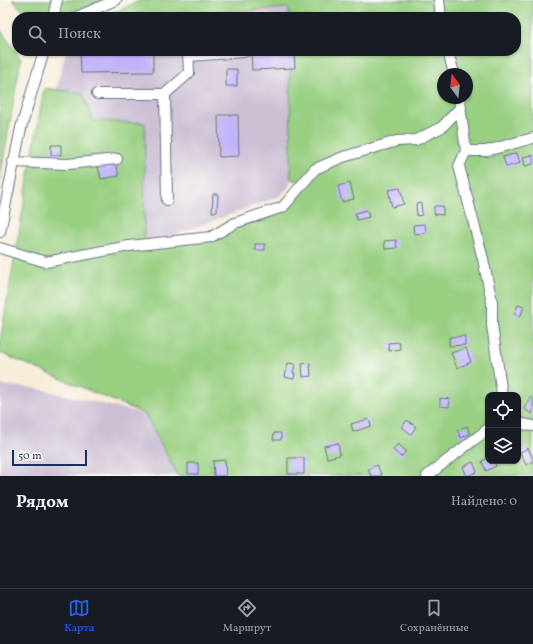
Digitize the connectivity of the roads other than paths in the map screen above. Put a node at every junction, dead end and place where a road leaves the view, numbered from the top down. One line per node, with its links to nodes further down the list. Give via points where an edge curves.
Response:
1 (57, 0): 4 (street)
2 (116, 0): 5 (street)
3 (439, 0): 6 (street)
4 (54, 12)
5 (88, 12)
6 (440, 12)
7 (43, 56): 18 (street)
8 (188, 56): 12 (street, via 189,73)
9 (449, 56): 10 (street)
10 (452, 68)
11 (97, 94): 12 (street)
12 (165, 94): 19 (street)
13 (459, 104): 21 (street, via 442,127 416,140 396,141 315,169 283,207 235,223 211,237 129,246 46,262)
14 (460, 104): 16 (street)
15 (533, 138): 16 (street, via 486,151)
16 (466, 151): 22 (street, via 459,166 492,302 492,325)
17 (117, 159): 18 (street, via 68,164)
18 (13, 162): 20 (street)
19 (168, 200)
20 (0, 232)
21 (0, 248)
22 (502, 392)
23 (521, 424): 24 (street)
24 (533, 426)
25 (485, 431): 26 (street)
26 (427, 476)

